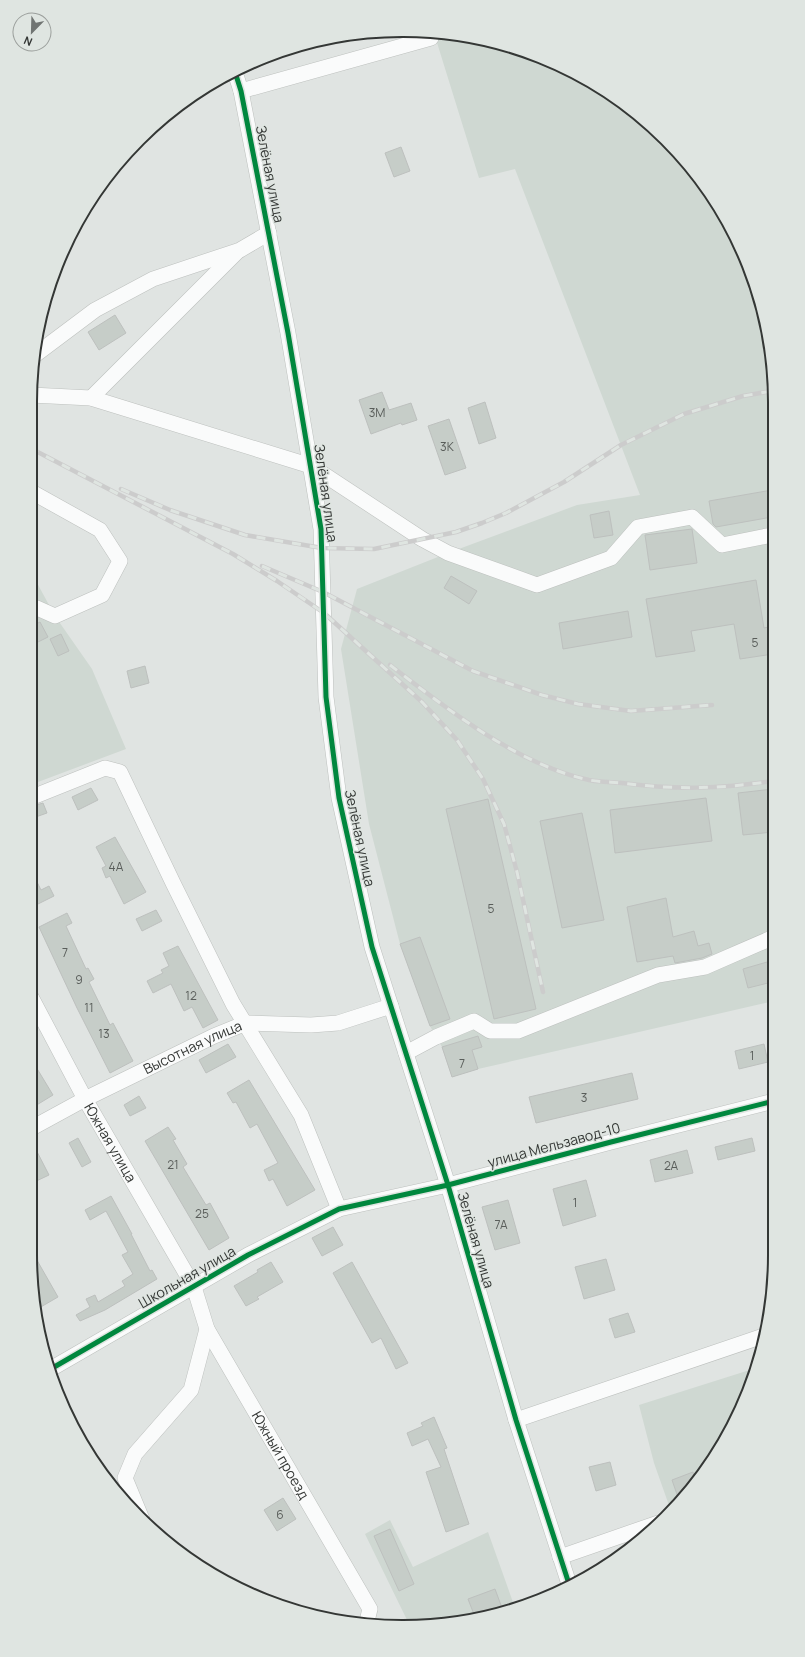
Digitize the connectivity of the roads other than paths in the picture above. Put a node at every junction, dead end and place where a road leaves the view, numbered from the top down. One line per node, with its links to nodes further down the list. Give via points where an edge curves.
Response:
1 (431, 38): 3 (street)
2 (237, 77): 3 (street, Зелёная улица)
3 (242, 91): 4 (street, Зелёная улица)
4 (269, 233): 5 (street); 9 (street, Зелёная улица)
5 (240, 250): 6 (street, via 153,279 95,310); 8 (street)
6 (41, 351)
7 (37, 395): 8 (street)
8 (90, 398): 9 (street)
9 (311, 466): 11 (street, via 422,539 448,553 537,585 611,558 638,527 692,517 722,545); 15 (street, Зелёная улица, via 321,529 326,697 339,798 372,947)
10 (37, 495): 12 (street, via 100,530 120,561 102,595 55,616)
11 (768, 536)
12 (37, 608)
13 (37, 795): 17 (street, via 105,768 120,772 233,1004)
14 (768, 940): 18 (street, via 705,967 658,975 518,1031 490,1031 474,1021)
15 (391, 1006): 17 (street, Высотная улица, via 338,1023); 18 (street, Зелёная улица)
16 (37, 1008): 19 (street, Южная улица)
17 (246, 1023): 19 (street, Высотная улица); 23 (street, via 301,1115)
18 (406, 1053): 22 (street, Зелёная улица)
19 (85, 1099): 21 (street, Высотная улица); 24 (street, Южная улица)
20 (768, 1103): 22 (street, улица Мельзавод-10)
21 (37, 1125)
22 (448, 1185): 23 (street, улица Мельзавод-10); 28 (street, Зелёная улица)
23 (339, 1209): 24 (street, Школьная улица, via 248,1255)
24 (194, 1287): 25 (street, Южный проезд); 27 (street, Школьная улица)
25 (207, 1329): 29 (street, via 191,1390 135,1454 125,1478); 33 (street, Южный проезд, via 370,1609)
26 (758, 1338): 28 (street)
27 (54, 1367)
28 (516, 1420): 31 (street, Зелёная улица)
29 (136, 1504)
30 (644, 1528): 31 (street)
31 (560, 1557): 32 (street, Зелёная улица)
32 (568, 1580)
33 (368, 1618)

